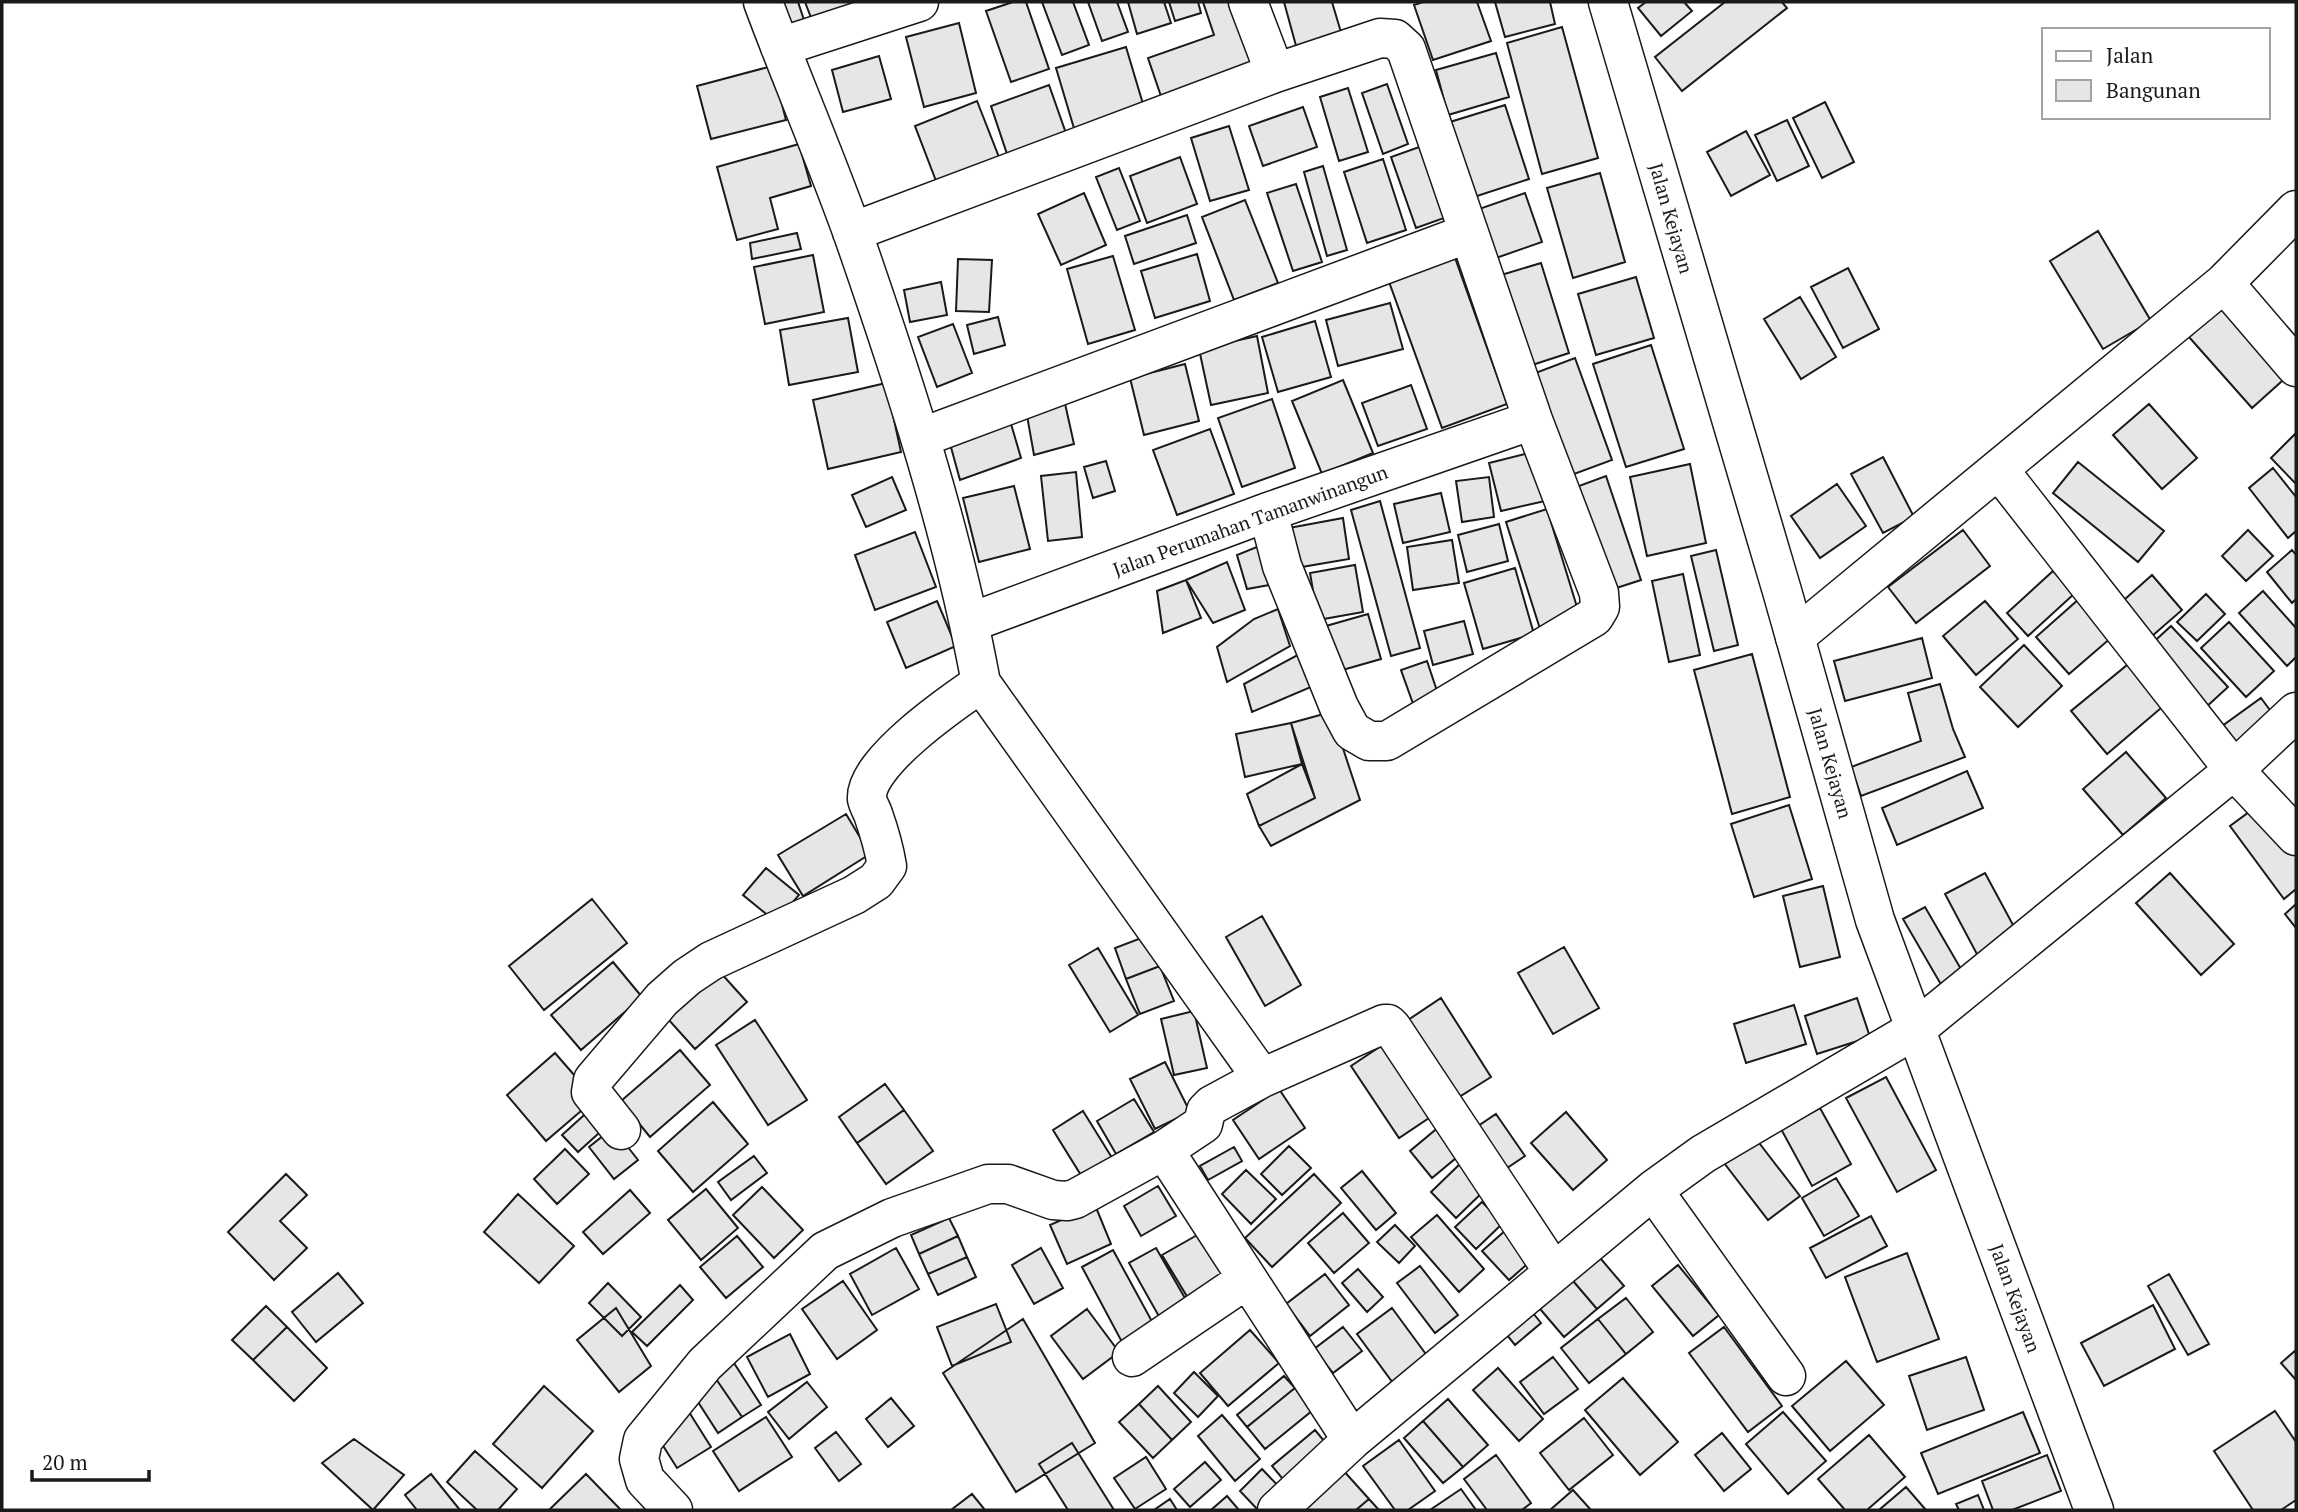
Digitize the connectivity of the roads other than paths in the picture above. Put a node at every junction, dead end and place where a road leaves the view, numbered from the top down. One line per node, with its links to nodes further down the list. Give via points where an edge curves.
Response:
1 (763, 2): 5 (street)
2 (919, 2): 5 (street)
3 (1248, 2): 6 (street)
4 (1608, 2): 17 (street, Jalan Kejayan)
5 (780, 47): 8 (street)
6 (1275, 74): 8 (street); 9 (street, via 1380,38 1395,39 1406,49)
7 (2296, 210): 10 (street)
8 (852, 232): 13 (street)
9 (1469, 233): 12 (street); 13 (street)
10 (2224, 283): 11 (street); 14 (street)
11 (2296, 367)
12 (1532, 421): 15 (street, Jalan Perumahan Tamanwinangun); 15 (street, via 1599,593 1600,607 1594,617 1387,741 1369,741 1352,731 1339,707 1282,566)
13 (920, 438): 16 (street)
14 (1999, 470): 17 (street); 20 (street)
15 (1268, 512): 16 (street, Jalan Perumahan Tamanwinangun)
16 (970, 623): 18 (street)
17 (1795, 637): 22 (street, Jalan Kejayan, via 1875,920)
18 (981, 683): 23 (street); 24 (street, via 940,710 887,759 867,788 887,866 876,881 710,961 687,977 662,999 593,1080 591,1092)
19 (2296, 712): 20 (street)
20 (2234, 770): 21 (street); 22 (street)
21 (2296, 836)
22 (1916, 1029): 26 (street, via 1703,1154); 34 (street, Jalan Kejayan)
23 (1262, 1078): 25 (street, via 1209,1108 1203,1124); 27 (street, via 1388,1024)
24 (621, 1130)
25 (1164, 1150): 28 (street); 32 (street, via 1075,1199 1053,1200 1008,1184 988,1184 891,1218 825,1251 705,1364 643,1440 639,1459 645,1480)
26 (1653, 1190): 27 (street); 30 (street)
27 (1553, 1271): 31 (street)
28 (1247, 1279): 29 (street); 31 (street)
29 (1132, 1357)
30 (1786, 1376)
31 (1352, 1440): 33 (street)
32 (673, 1510)
33 (1277, 1510)
34 (2094, 1510)

